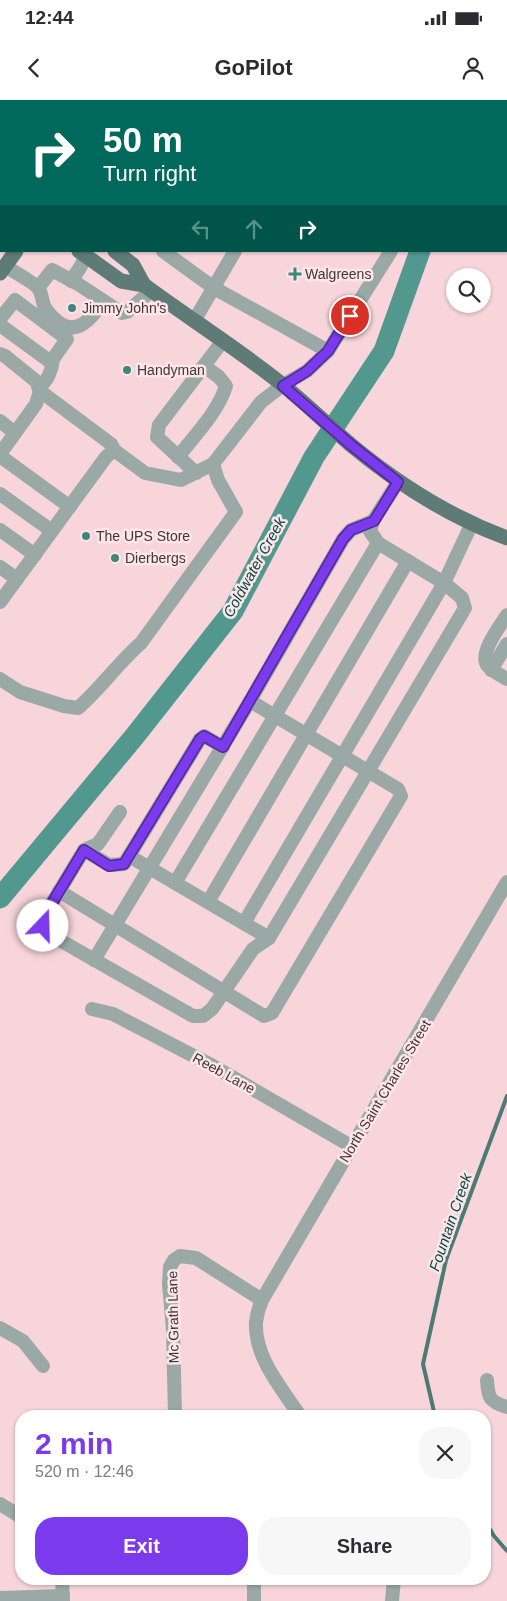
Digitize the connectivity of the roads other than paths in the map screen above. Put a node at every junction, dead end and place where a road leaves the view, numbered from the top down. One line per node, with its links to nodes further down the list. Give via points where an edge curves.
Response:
1 (24, 252): 7 (main road)
2 (116, 252): 10 (main road, via 133,264)
3 (164, 252): 11 (street)
4 (235, 252): 11 (street)
5 (390, 252): 17 (street)
6 (82, 253): 8 (street, via 81,266); 10 (main road, via 121,281)
7 (7, 263): 9 (street)
8 (71, 281): 9 (street, via 52,270); 12 (street)
9 (38, 288): 12 (street, via 50,314 70,328 87,322)
10 (147, 288): 12 (street, via 122,314); 14 (main road)
11 (214, 288): 14 (street); 17 (street)
12 (103, 301)
13 (0, 319): 19 (street, via 15,300 67,338)
14 (194, 320): 16 (main road)
15 (0, 325): 19 (street, via 48,360)
16 (222, 342): 20 (street); 21 (main road)
17 (328, 351): 21 (street, via 307,371)
18 (0, 354): 22 (street, via 37,382)
19 (53, 359): 22 (street, via 50,372)
20 (204, 366): 27 (street, via 159,425 157,436); 27 (street, via 226,386 208,418)
21 (283, 386): 28 (street, via 261,402); 30 (main road)
22 (39, 389): 24 (street, via 36,404); 25 (street, via 111,444)
23 (0, 421): 24 (street)
24 (16, 433): 26 (street)
25 (114, 450): 29 (street, via 145,474 181,480); 32 (street)
26 (0, 455): 32 (street)
27 (178, 457): 29 (street)
28 (213, 464): 29 (street); 49 (street, via 236,512 142,643 126,656 91,697 78,708 64,706 20,692)
29 (196, 473)
30 (398, 482): 33 (street); 34 (main road)
31 (0, 494): 36 (street)
32 (70, 507): 36 (street)
33 (374, 521): 38 (street, via 370,531); 50 (street, via 351,530 343,539)
34 (472, 523): 37 (main road); 43 (street)
35 (0, 530): 39 (street)
36 (52, 531): 39 (street)
37 (507, 538)
38 (378, 543): 40 (street); 51 (street)
39 (35, 554): 42 (street)
40 (408, 561): 43 (street); 52 (street)
41 (0, 566): 42 (street)
42 (17, 579): 44 (street)
43 (444, 583): 54 (street); 55 (street, via 462,598 465,608)
44 (0, 602)
45 (507, 615): 48 (street, via 484,657)
46 (507, 644): 48 (street)
47 (507, 657): 48 (street)
48 (498, 674)
49 (0, 679)
50 (250, 701): 51 (street); 53 (street)
51 (274, 715): 52 (street); 61 (street)
52 (306, 734): 54 (street); 63 (street)
53 (223, 747): 58 (street, via 204,736 200,739); 59 (street)
54 (342, 755): 55 (street); 64 (street)
55 (368, 771): 66 (street); 68 (street, via 398,789 400,796 272,1013 264,1016)
56 (120, 812): 57 (street, via 98,844)
57 (84, 850): 58 (street, via 109,866 124,864); 62 (street)
58 (129, 856): 59 (street)
59 (149, 868): 61 (street); 65 (street)
60 (507, 882): 70 (street, North Saint Charles Street)
61 (174, 883): 63 (street)
62 (59, 891): 65 (street); 67 (street, via 43,918 43,926 49,934)
63 (208, 902): 64 (street)
64 (244, 923): 66 (street)
65 (114, 924): 67 (street); 68 (street)
66 (269, 938): 68 (street, via 253,948)
67 (94, 960): 68 (street, via 193,1016 203,1016 212,1009)
68 (224, 991)
69 (92, 1009): 70 (street, Reeb Lane, via 113,1014 213,1066)
70 (351, 1146): 71 (street, North Saint Charles Street)
71 (262, 1300): 76 (street, Mc Grath Lane, via 196,1258 180,1256 174,1260 169,1284); 77 (street, North Saint Charles Street, via 256,1323 258,1344 266,1363)
72 (0, 1328): 73 (street, via 23,1341)
73 (43, 1366)
74 (487, 1380): 75 (street, via 488,1395 495,1404)
75 (507, 1407)
76 (175, 1410)
77 (296, 1410)
78 (0, 1504): 79 (street)
79 (15, 1513)
80 (62, 1585): 84 (street)
81 (254, 1585): 85 (street)
82 (393, 1585): 86 (street)
83 (0, 1598): 84 (street)
84 (63, 1599)
85 (254, 1601)
86 (392, 1601)

